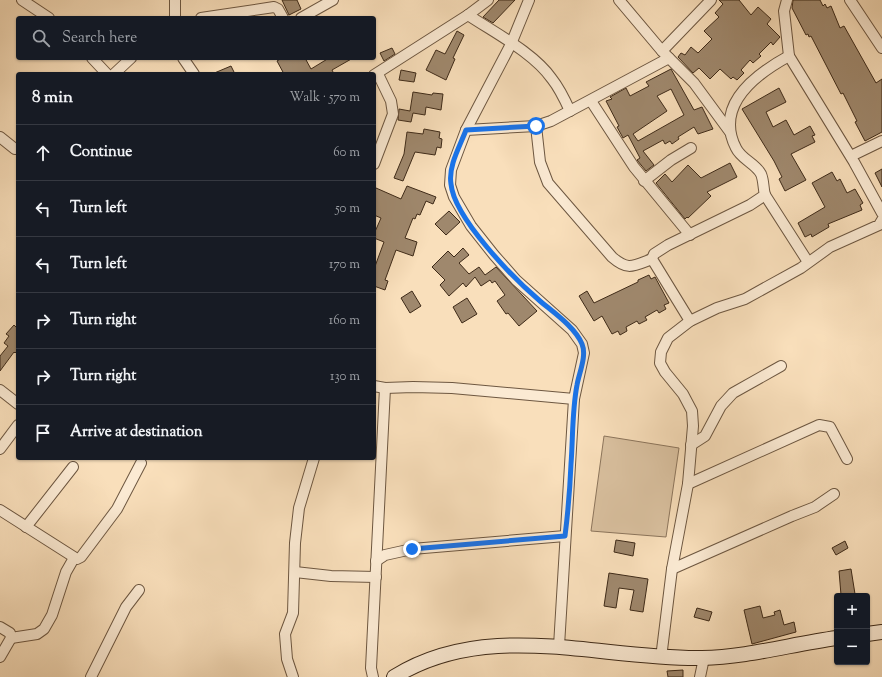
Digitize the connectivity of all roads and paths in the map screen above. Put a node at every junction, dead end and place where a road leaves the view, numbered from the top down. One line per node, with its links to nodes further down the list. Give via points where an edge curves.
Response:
1 (22, 0): 11 (street)
2 (175, 0): 12 (street)
3 (333, 0): 15 (street)
4 (488, 0): 10 (street)
5 (529, 0): 16 (street)
6 (619, 0): 18 (street)
7 (711, 0): 18 (street)
8 (787, 0): 19 (street, via 784,11)
9 (850, 0): 17 (street)
10 (468, 15): 16 (street); 26 (street)
11 (46, 16)
12 (175, 16)
13 (214, 16): 14 (street, via 274,7)
14 (282, 16)
15 (305, 16)
16 (511, 44): 28 (street, via 552,78); 30 (street)
17 (882, 48)
18 (666, 55): 27 (street); 31 (street, via 694,83)
19 (789, 56): 31 (street, via 754,79 738,96 730,115); 36 (street)
20 (94, 60): 23 (street)
21 (129, 60): 24 (street)
22 (184, 60): 25 (street)
23 (105, 72)
24 (116, 72)
25 (193, 72)
26 (376, 75): 37 (street, via 391,101 393,114)
27 (591, 101): 28 (street); 38 (street)
28 (570, 112): 29 (street)
29 (536, 126): 30 (street); 43 (street, via 543,174 560,198 621,265 631,267)
30 (466, 130): 50 (street, via 451,170 450,185 454,197 471,226 516,280 578,337 584,353)
31 (730, 132): 39 (street, via 736,149 760,173)
32 (0, 137): 35 (street)
33 (882, 141): 36 (street)
34 (691, 148): 38 (street)
35 (14, 149)
36 (851, 156): 40 (street)
37 (376, 159)
38 (644, 181): 42 (street)
39 (765, 195): 42 (street); 44 (street)
40 (882, 212)
41 (882, 220): 44 (street, via 879,225 830,247)
42 (690, 235): 43 (street, via 654,254)
43 (652, 259): 45 (street)
44 (808, 262): 45 (street, via 745,300 717,308)
45 (690, 321): 53 (street, via 668,338 661,352 660,363 692,411)
46 (781, 366): 53 (street, via 733,393 721,406 705,436)
47 (376, 386): 48 (street)
48 (385, 388): 50 (street, via 452,388); 65 (street)
49 (0, 390): 51 (street)
50 (574, 399): 63 (street, via 571,478)
51 (16, 402)
52 (16, 428): 54 (street)
53 (691, 445): 59 (street)
54 (0, 449)
55 (847, 459): 59 (street, via 830,427 818,425)
56 (140, 460): 64 (street, via 117,509 80,557)
57 (313, 460): 67 (street, via 299,508)
58 (73, 467): 62 (street)
59 (688, 484): 66 (street)
60 (834, 494): 66 (street, via 815,507)
61 (0, 510): 62 (street)
62 (26, 527): 64 (street)
63 (565, 536): 65 (street, via 412,549 385,555); 75 (street)
64 (74, 558): 73 (street, via 44,629 37,634)
65 (376, 561): 68 (street)
66 (672, 569): 77 (street)
67 (295, 572): 68 (street); 80 (street, via 294,613 284,639)
68 (376, 577): 81 (street)
69 (139, 590): 79 (street, via 126,607)
70 (0, 627): 73 (street, via 10,633)
71 (882, 632): 72 (street)
72 (870, 634)
73 (11, 638): 76 (street)
74 (834, 639): 78 (street)
75 (559, 646): 77 (street); 82 (street, via 476,648 419,663)
76 (0, 657)
77 (661, 658): 78 (street)
78 (704, 658): 83 (street)
79 (91, 677)
80 (293, 677)
81 (372, 677)
82 (394, 677)
83 (700, 677)

